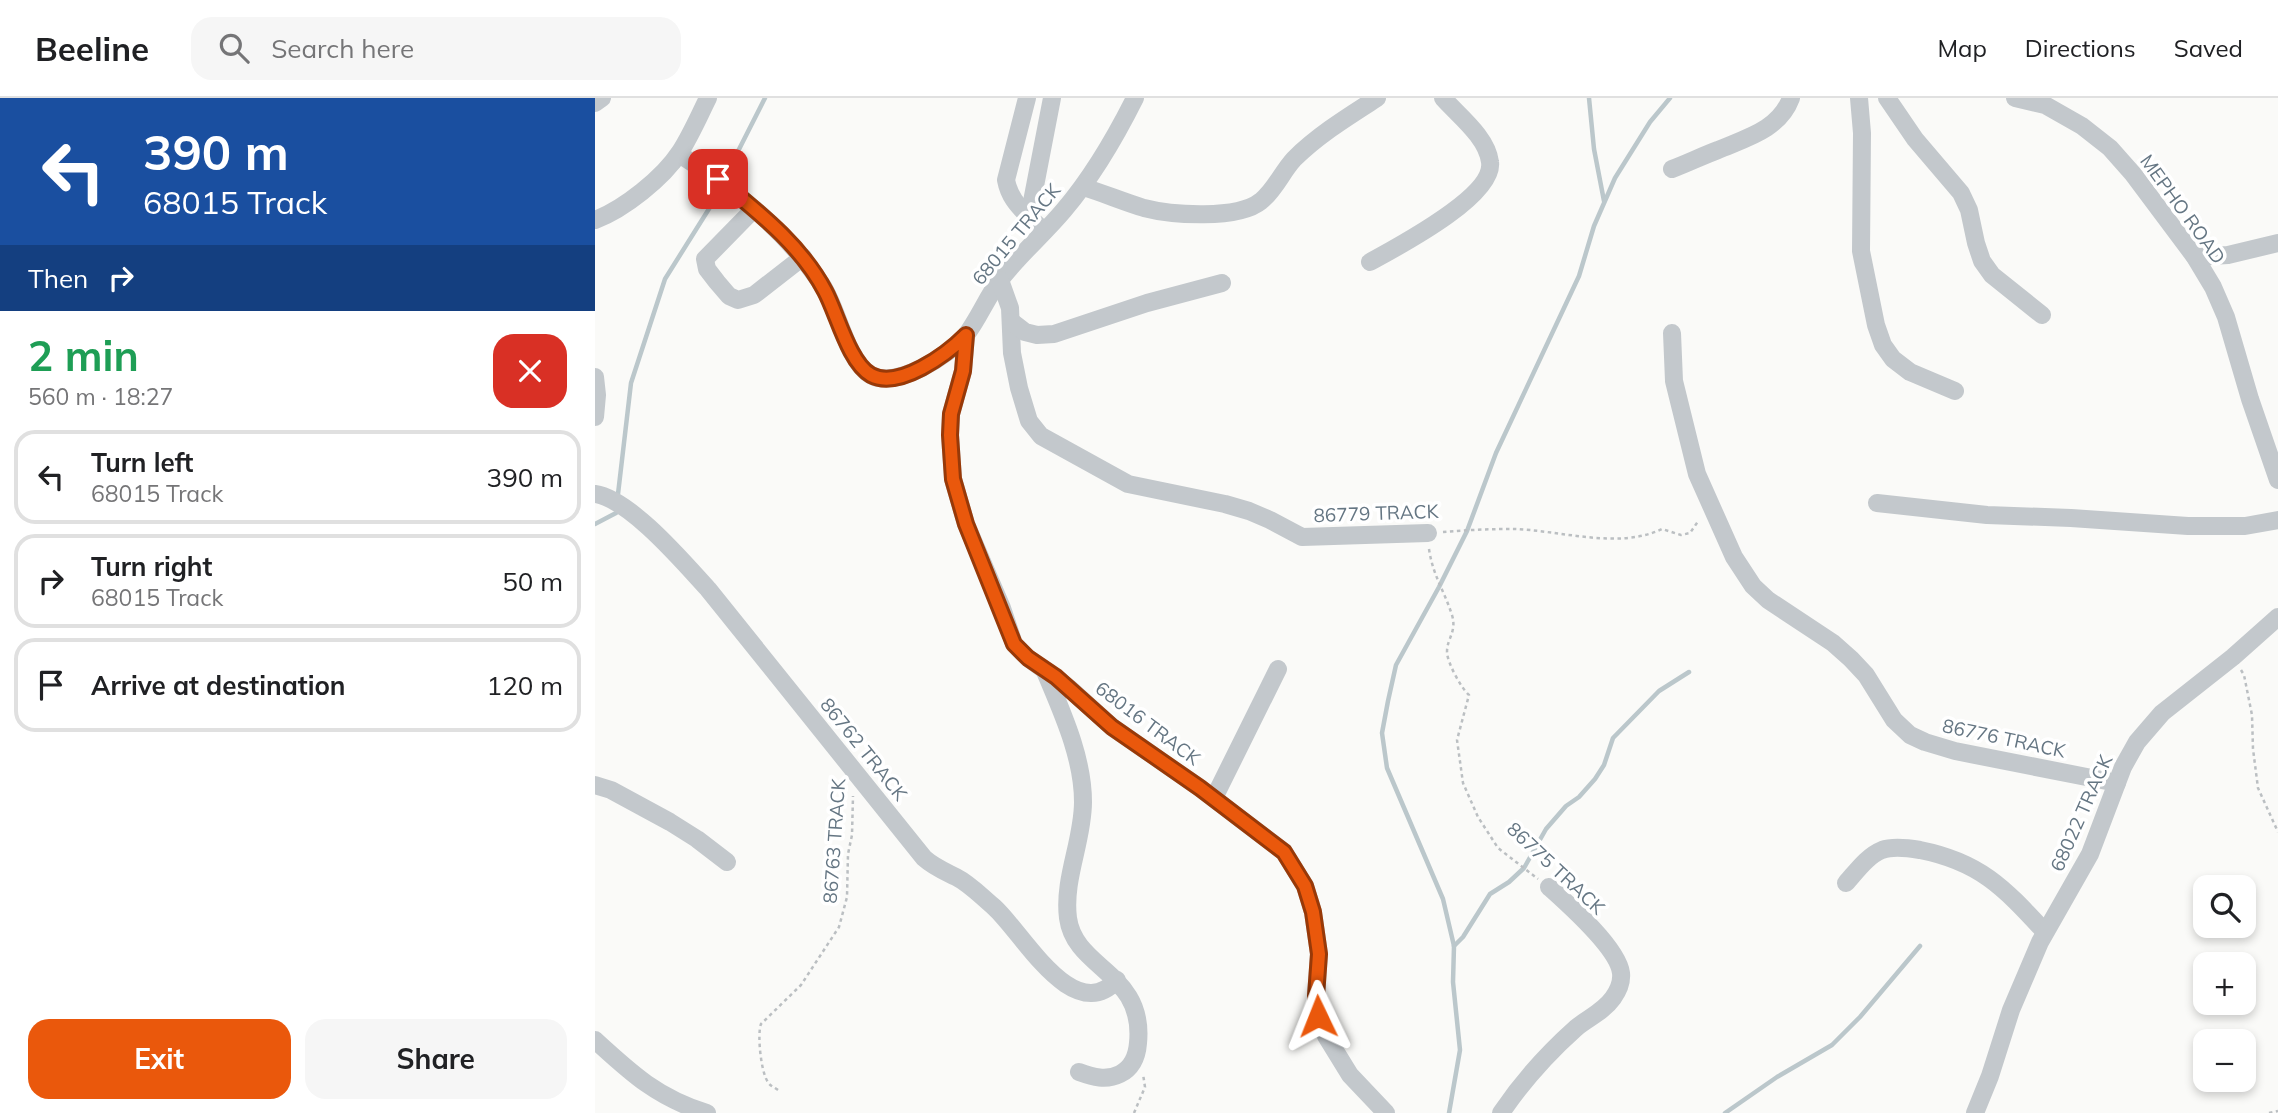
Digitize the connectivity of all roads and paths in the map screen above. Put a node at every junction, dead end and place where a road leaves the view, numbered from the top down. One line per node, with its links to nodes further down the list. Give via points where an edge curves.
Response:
1 (602, 98): 12 (street)
2 (708, 98): 13 (street)
3 (1027, 98): 17 (street, via 1006,180 1015,203)
4 (1052, 98): 17 (street)
5 (1135, 98): 15 (street, 68015 TRACK)
6 (1377, 98): 15 (street, via 1295,159 1269,193 1250,208 1178,213 1145,208)
7 (1443, 98): 23 (street, via 1482,142 1490,174 1444,218)
8 (1791, 98): 14 (street, via 1777,120 1761,132)
9 (1859, 98): 31 (street, via 1861,251 1876,325 1893,359 1910,372)
10 (1887, 98): 26 (street, via 1961,193 1982,261 1992,275)
11 (2015, 98): 22 (street, MEPHO ROAD, via 2045,105 2110,148)
12 (595, 103)
13 (679, 154): 16 (street, 68015 TRACK); 18 (street, via 655,180)
14 (1672, 169)
15 (1083, 187): 19 (street, 68015 TRACK)
16 (754, 209): 21 (street, 68015 TRACK); 21 (street, via 705,259 729,296 738,300 754,295)
17 (1029, 217): 19 (street)
18 (595, 220)
19 (1044, 231): 24 (street, 68015 TRACK)
20 (2278, 243): 22 (street, via 2228,255)
21 (803, 257): 29 (street, 68015 TRACK, via 824,289 859,364 870,374 882,379 918,369)
22 (2195, 257): 33 (street, MEPHO ROAD, via 2226,317)
23 (1370, 262)
24 (1000, 280): 27 (street, 86779 TRACK); 29 (street, 68015 TRACK)
25 (1222, 283): 27 (street, via 1053,334 1025,332)
26 (2042, 314)
27 (1011, 322): 38 (street, 86779 TRACK, via 1012,353 1029,421 1041,436 1110,475 1128,484 1249,511 1302,537)
28 (1672, 333): 35 (street, 86776 TRACK, via 1681,416 1696,474)
29 (966, 335): 41 (street, 68016 TRACK, via 963,371 951,414 953,479 1014,644)
30 (595, 377): 32 (street)
31 (1955, 391)
32 (595, 417)
33 (2278, 480)
34 (595, 494): 52 (street, 86762 TRACK, via 615,500 708,589 923,858 968,884 1059,979 1087,994 1097,994)
35 (1709, 501): 38 (path, 86779 TRACK, via 1697,525 1681,535 1662,529 1615,538 1514,529); 43 (street, 86776 TRACK, via 1753,586 1851,659 1910,735 1955,751)
36 (1877, 503): 37 (street, via 1987,516 2188,526 2245,526)
37 (2278, 520)
38 (1428, 533): 50 (path, 86775 TRACK, via 1435,578 1453,617 1447,652 1469,695 1457,740 1464,783 1497,848)
39 (2278, 617): 40 (street, 68022 TRACK)
40 (2232, 657): 43 (street, 68022 TRACK, via 2148,727); 47 (path, via 2244,675 2252,715 2258,788)
41 (1044, 669): 46 (street, 68016 TRACK, via 1112,727); 52 (street, via 1074,749 1083,802 1068,918 1080,946)
42 (1278, 669): 46 (street)
43 (2117, 783): 51 (street, 68022 TRACK, via 2090,854)
44 (595, 785): 48 (street, via 670,822)
45 (853, 794): 56 (path, 86763 TRACK, via 847,897 839,927 801,985 758,1031 768,1083)
46 (1214, 798): 60 (street, 68016 TRACK, via 1284,852 1295,867 1318,933 1318,1016 1350,1075)
47 (2278, 832)
48 (726, 862)
49 (1846, 883): 51 (street, via 1881,850 1941,854 1989,877)
50 (1549, 887): 61 (street, 86775 TRACK, via 1609,949 1621,972 1621,984 1604,1009 1578,1026)
51 (2045, 932): 62 (street, 68022 TRACK, via 2011,1010)
52 (1117, 979): 55 (street, via 1133,1003 1139,1035 1133,1062)
53 (595, 1040): 58 (street, via 642,1082)
54 (1079, 1072): 55 (street, via 1102,1079)
55 (1123, 1072): 59 (path, via 1144,1074 1145,1087)
56 (778, 1090)
57 (2278, 1111): 63 (path)
58 (707, 1113)
59 (1134, 1113)
60 (1385, 1113)
61 (1501, 1113)
62 (1975, 1113)
63 (2269, 1113)

